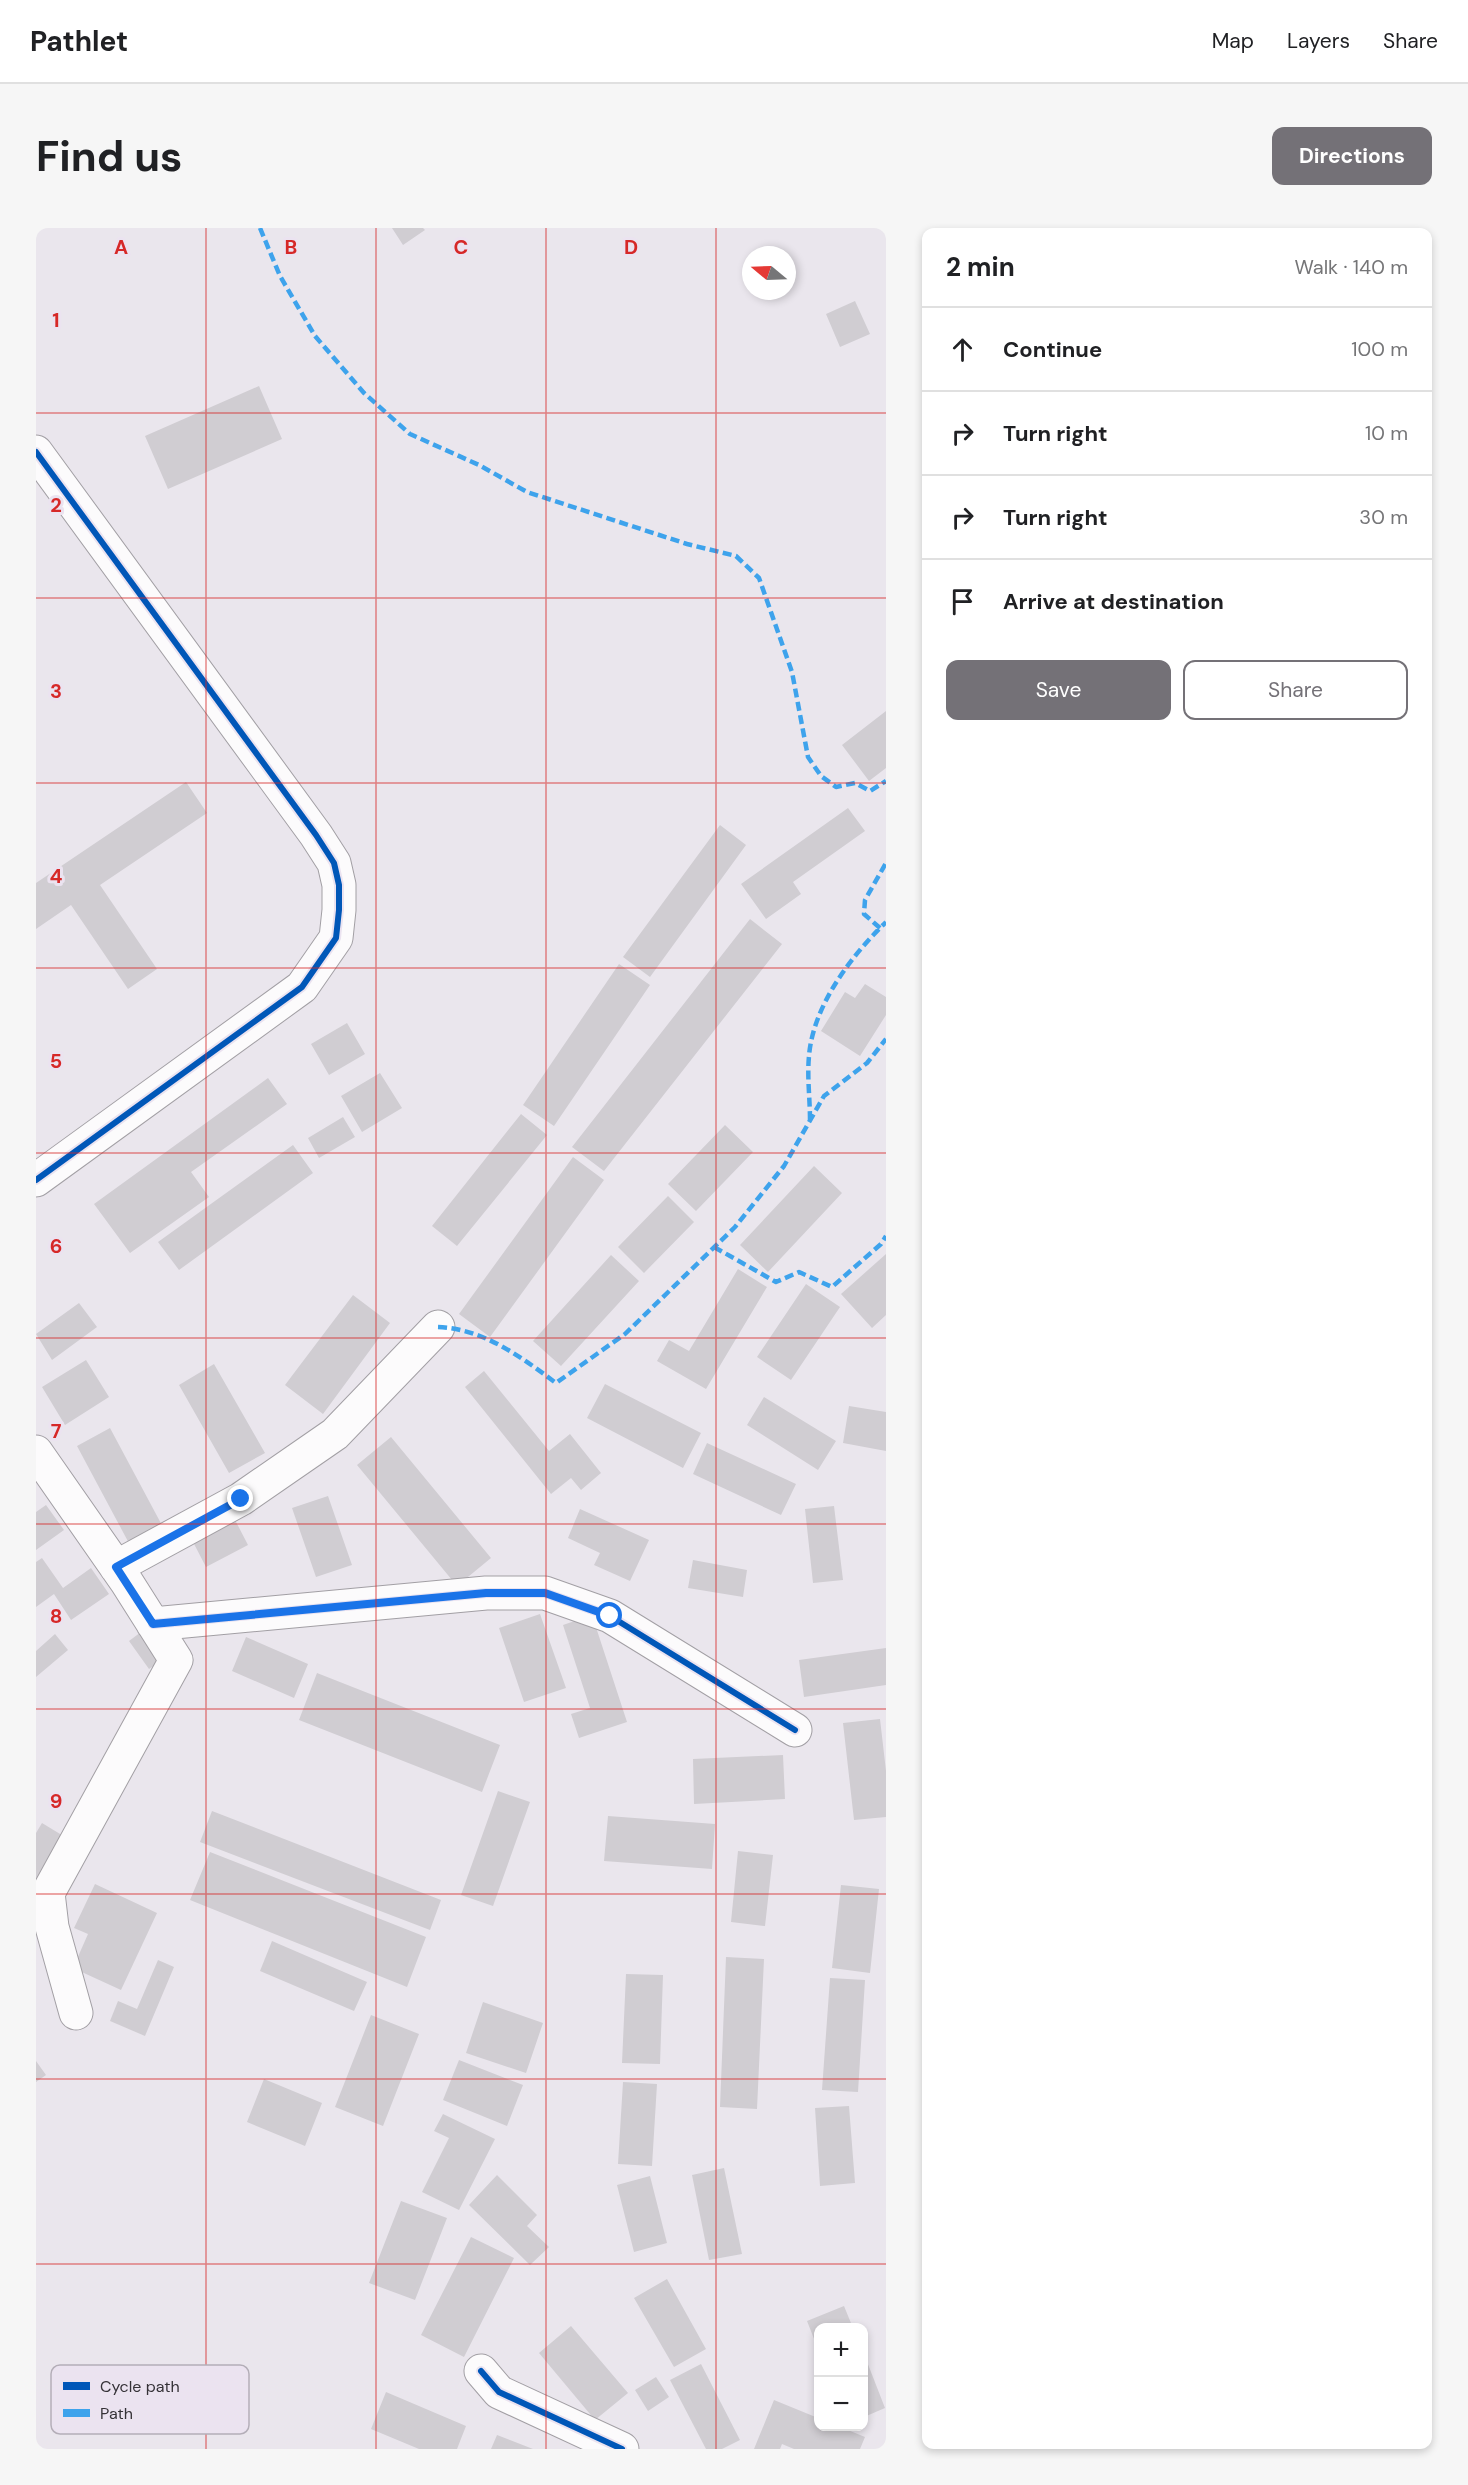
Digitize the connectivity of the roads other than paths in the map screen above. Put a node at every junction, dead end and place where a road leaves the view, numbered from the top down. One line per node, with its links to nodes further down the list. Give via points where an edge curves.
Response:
1 (36, 452): 2 (street, via 316,835 334,863 339,902 336,938 302,987)
2 (36, 1180)
3 (438, 1327): 5 (street, via 335,1434 241,1499)
4 (36, 1452): 5 (street)
5 (116, 1567): 6 (street)
6 (153, 1624): 7 (street, via 486,1593 545,1593 610,1616); 8 (street, via 176,1660 48,1893 52,1927)
7 (795, 1730)
8 (76, 2013)
9 (482, 2370): 10 (street, via 499,2392)
10 (622, 2449)

